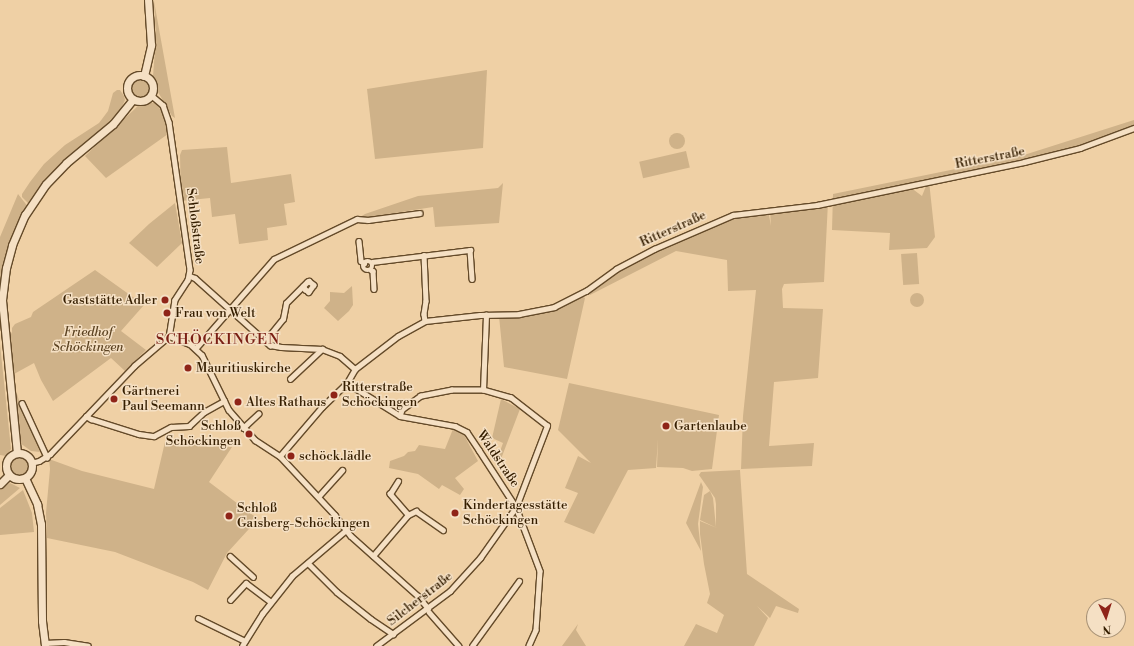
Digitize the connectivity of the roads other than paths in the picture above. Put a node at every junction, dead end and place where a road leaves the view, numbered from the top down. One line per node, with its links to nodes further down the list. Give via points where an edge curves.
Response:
1 (148, 0): 2 (main road, via 151,44)
2 (144, 76): 3 (main road, via 152,84); 4 (main road, via 133,77 128,82 127,92)
3 (151, 95): 4 (main road, via 143,100); 12 (street, Schloßstraße, via 163,105 169,122)
4 (133, 99): 33 (main road, via 113,124 66,163 46,184 25,215 12,244 2,300)
5 (1134, 128): 17 (street, Ritterstraße, via 1080,148 1032,161 817,205 733,216 654,248 616,269 586,291 554,307 519,314)
6 (420, 213): 16 (street, via 368,220 357,219 293,248 274,259)
7 (359, 241): 10 (street)
8 (424, 255): 9 (street); 13 (street, via 470,250); 18 (street)
9 (372, 262): 10 (street); 11 (street)
10 (364, 264): 11 (street, via 364,269)
11 (371, 270): 15 (street)
12 (190, 276): 16 (street); 19 (street, Schloßstraße, via 175,300)
13 (472, 279)
14 (303, 286): 20 (street, via 286,303 283,319)
15 (374, 289)
16 (229, 309): 20 (street); 21 (street)
17 (486, 315): 18 (street, Ritterstraße); 26 (street)
18 (425, 321): 23 (street, Ritterstraße, via 398,336)
19 (169, 336): 21 (street); 30 (street, via 134,366)
20 (265, 340): 22 (street, via 270,345 281,347)
21 (196, 348): 27 (street, via 210,368)
22 (322, 349): 23 (street, via 340,356); 24 (street)
23 (355, 369): 25 (street, Ritterstraße)
24 (290, 379)
25 (347, 383): 31 (street, Waldstraße); 34 (street, Ritterstraße, via 322,407)
26 (483, 390): 31 (street, via 452,390 421,396 402,410); 43 (street, Silcherstraße, via 511,398 547,426)
27 (224, 400): 30 (street, via 204,412 189,426 171,427 154,436 91,420); 32 (street)
28 (22, 403): 35 (street)
29 (258, 414): 32 (street)
30 (86, 416): 35 (street)
31 (400, 416): 43 (street, Waldstraße, via 455,426 466,432)
32 (243, 428): 34 (street, via 255,440)
33 (17, 453): 36 (main road, via 26,456); 38 (main road, via 6,461)
34 (280, 456): 42 (street)
35 (47, 457): 36 (street)
36 (31, 463): 39 (main road, via 31,472)
37 (342, 470): 42 (street)
38 (9, 475): 39 (main road, via 16,479); 41 (main road)
39 (25, 478): 58 (main road, via 37,504 41,524 42,621)
40 (398, 482): 44 (street, via 390,494)
41 (0, 484)
42 (318, 497): 45 (street)
43 (516, 507): 54 (street, Silcherstraße, via 512,516 467,574); 64 (street, Waldstraße, via 540,571 536,630)
44 (408, 515): 46 (street, via 416,510); 48 (street)
45 (346, 530): 48 (street); 49 (street)
46 (443, 530)
47 (230, 556): 51 (street, via 254,576)
48 (373, 556): 54 (street, via 418,596)
49 (308, 563): 53 (street, via 292,576); 56 (street, via 337,592)
50 (519, 582): 63 (street)
51 (246, 583): 52 (street); 53 (street)
52 (230, 600)
53 (271, 602): 57 (street)
54 (429, 610): 56 (street, Silcherstraße); 62 (street)
55 (198, 618): 57 (street)
56 (393, 634): 61 (street, Silcherstraße)
57 (245, 640): 60 (street)
58 (45, 644): 59 (street, via 64,642)
59 (88, 646)
60 (242, 646)
61 (376, 646)
62 (459, 646)
63 (472, 646)
64 (530, 646)

